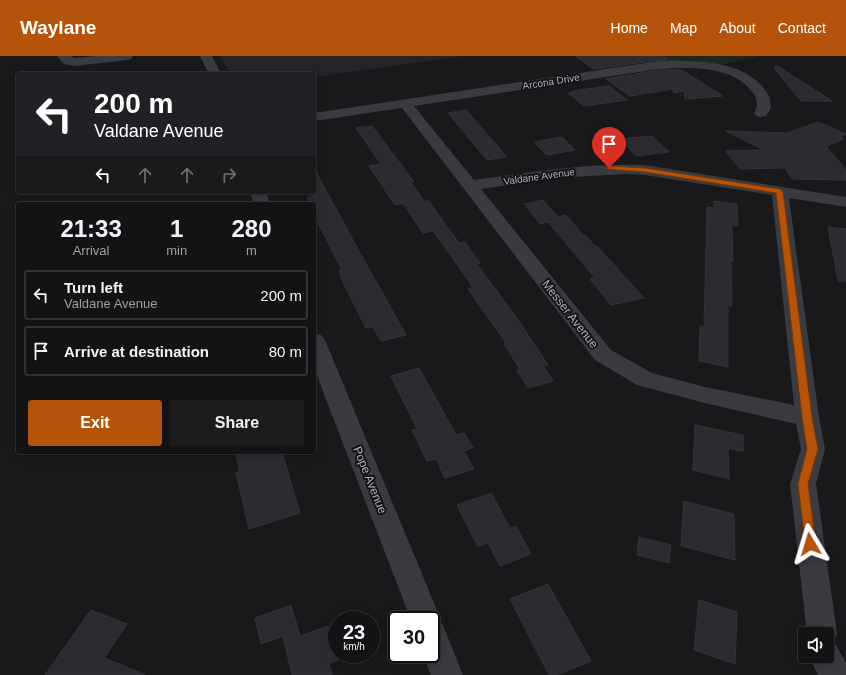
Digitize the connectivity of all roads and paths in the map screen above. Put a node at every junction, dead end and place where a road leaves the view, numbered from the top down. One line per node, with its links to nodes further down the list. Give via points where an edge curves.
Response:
1 (63, 56): 2 (street, via 68,61 75,62)
2 (127, 56)
3 (206, 56): 4 (street)
4 (214, 72)
5 (406, 103): 6 (street, Arcona Drive, via 659,65 686,64 732,72 745,78 762,96 764,108); 7 (street, Arcona Drive); 8 (street, Messer Avenue)
6 (761, 114)
7 (316, 117)
8 (469, 186): 9 (street, Valdane Avenue, via 597,168 621,168); 12 (street, Messer Avenue, via 603,355 645,378 705,395)
9 (780, 192): 10 (street, Valdane Avenue); 12 (street)
10 (846, 202)
11 (316, 345): 13 (street, Pope Avenue)
12 (807, 417): 14 (street, via 813,449 803,484)
13 (422, 611)
14 (821, 627)
15 (440, 657): 17 (street)
16 (829, 663): 18 (street)
17 (447, 675)
18 (835, 675)

